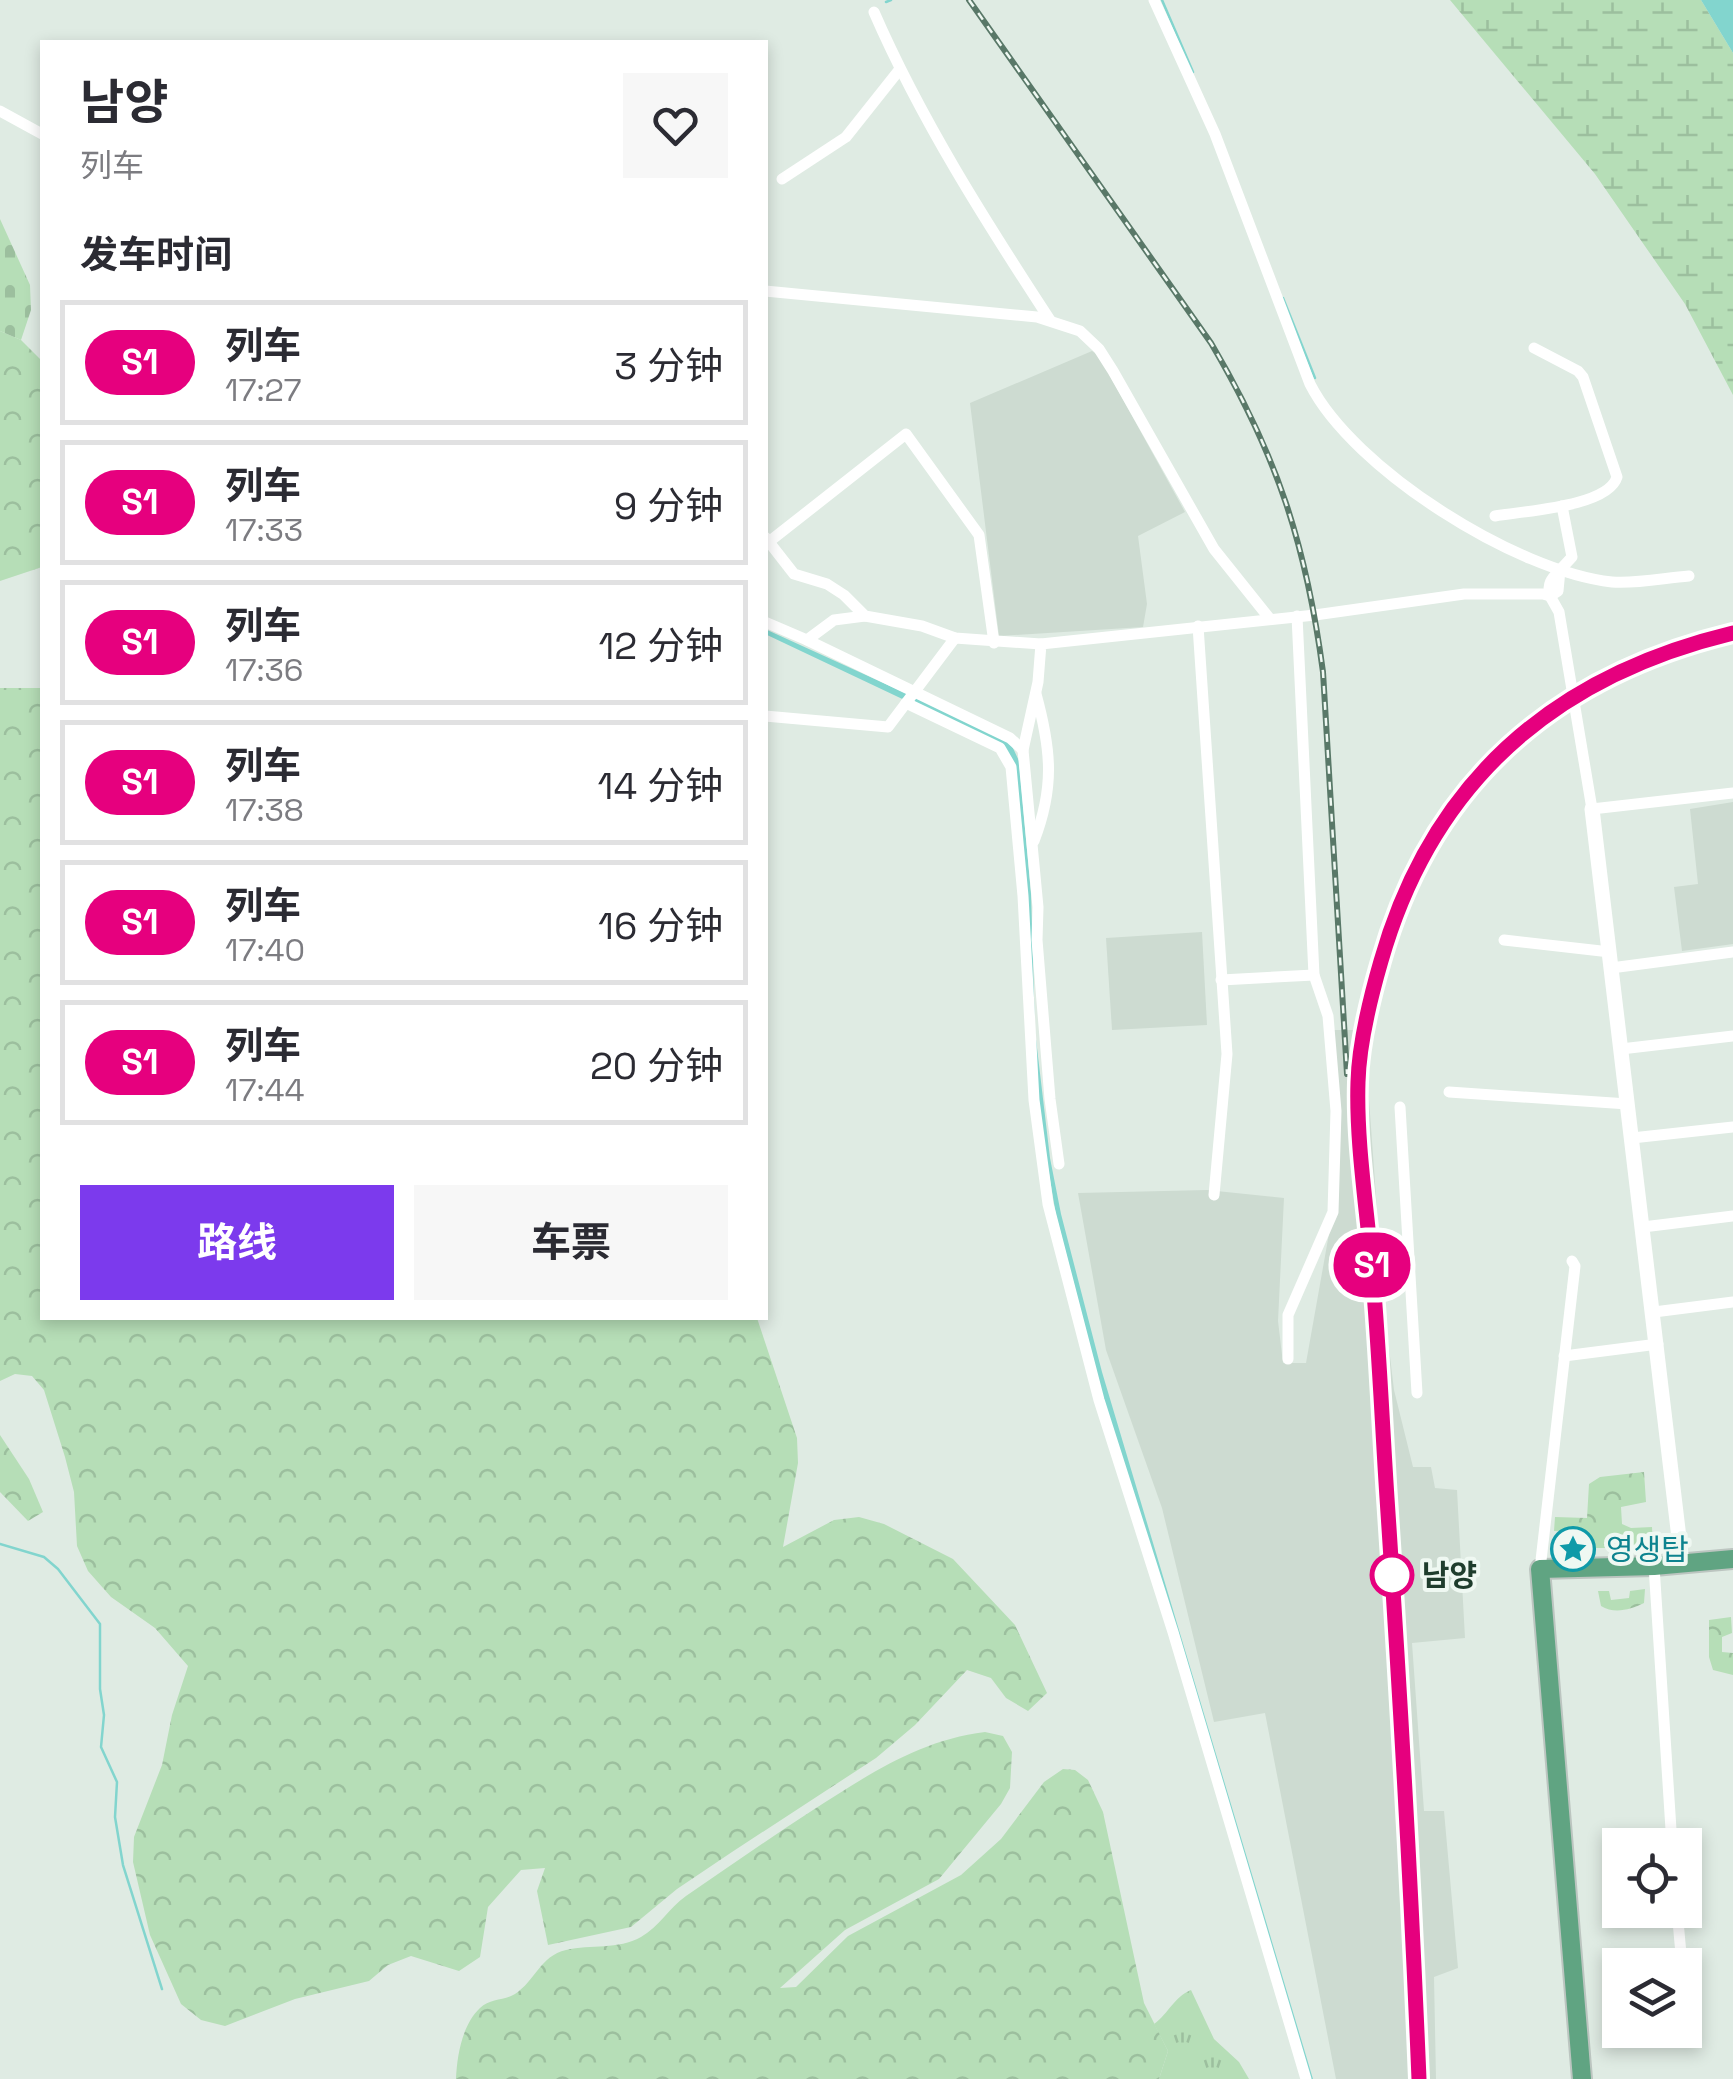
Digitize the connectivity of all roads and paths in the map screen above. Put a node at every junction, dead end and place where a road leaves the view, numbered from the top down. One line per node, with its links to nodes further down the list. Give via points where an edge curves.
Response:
1 (1154, 0): 14 (street, via 1215,134 1310,384 1327,411 1429,503 1472,532)
2 (874, 12): 3 (street)
3 (900, 69): 6 (street, via 846,137); 8 (street)
4 (0, 111): 5 (street)
5 (40, 133)
6 (782, 180)
7 (768, 291): 8 (street)
8 (1050, 320): 19 (street, via 1080,331 1099,349 1214,549)
9 (1534, 348): 10 (street, via 1583,377 1617,477 1605,492)
10 (1562, 506): 11 (street); 14 (street, via 1572,557)
11 (1495, 516)
12 (768, 539): 24 (street, via 906,434 979,535)
13 (768, 543): 17 (street, via 794,574 844,594)
14 (1560, 570): 15 (street, via 1613,582); 16 (street, via 1551,578)
15 (1689, 576)
16 (1550, 596): 18 (street, via 1464,594); 31 (street, via 1559,612)
17 (865, 616): 22 (street); 23 (street, via 834,620)
18 (1297, 616): 19 (street); 36 (street)
19 (1270, 619): 21 (street)
20 (768, 623): 23 (street)
21 (1198, 626): 25 (street); 37 (street)
22 (955, 638): 24 (street); 27 (street)
23 (807, 640): 27 (street)
24 (994, 644): 25 (street)
25 (1040, 644): 26 (street)
26 (1036, 691): 29 (street); 32 (street, via 1049,792)
27 (909, 699): 28 (street, via 888,727); 29 (street, via 1010,738); 61 (street, via 1000,748 1011,767 1032,1083 1048,1204 1099,1400)
28 (768, 716)
29 (1023, 750): 32 (street)
30 (1733, 792): 31 (street)
31 (1592, 809): 35 (street)
32 (1032, 845): 45 (street)
33 (1504, 940): 35 (street)
34 (1733, 952): 35 (street)
35 (1610, 960): 39 (street)
36 (1314, 975): 37 (street); 54 (street, via 1328,1016 1336,1111 1333,1212 1288,1315)
37 (1221, 980): 46 (street, via 1227,1054)
38 (1733, 1036): 39 (street)
39 (1622, 1049): 41 (street)
40 (1449, 1092): 41 (street)
41 (1628, 1104): 44 (street)
42 (1400, 1107): 55 (street)
43 (1733, 1127): 44 (street)
44 (1632, 1138): 48 (street)
45 (1059, 1164)
46 (1214, 1195)
47 (1733, 1216): 48 (street)
48 (1643, 1227): 51 (street)
49 (1572, 1260): 53 (street)
50 (1733, 1302): 51 (street)
51 (1654, 1312): 52 (street)
52 (1658, 1344): 53 (street); 57 (street)
53 (1564, 1356): 59 (street)
54 (1288, 1359)
55 (1416, 1393)
56 (1733, 1558): 57 (main road)
57 (1682, 1562): 58 (main road)
58 (1654, 1566): 59 (main road); 60 (street)
59 (1540, 1569): 62 (main road)
60 (1671, 1828)
61 (1306, 2079)
62 (1582, 2079)

